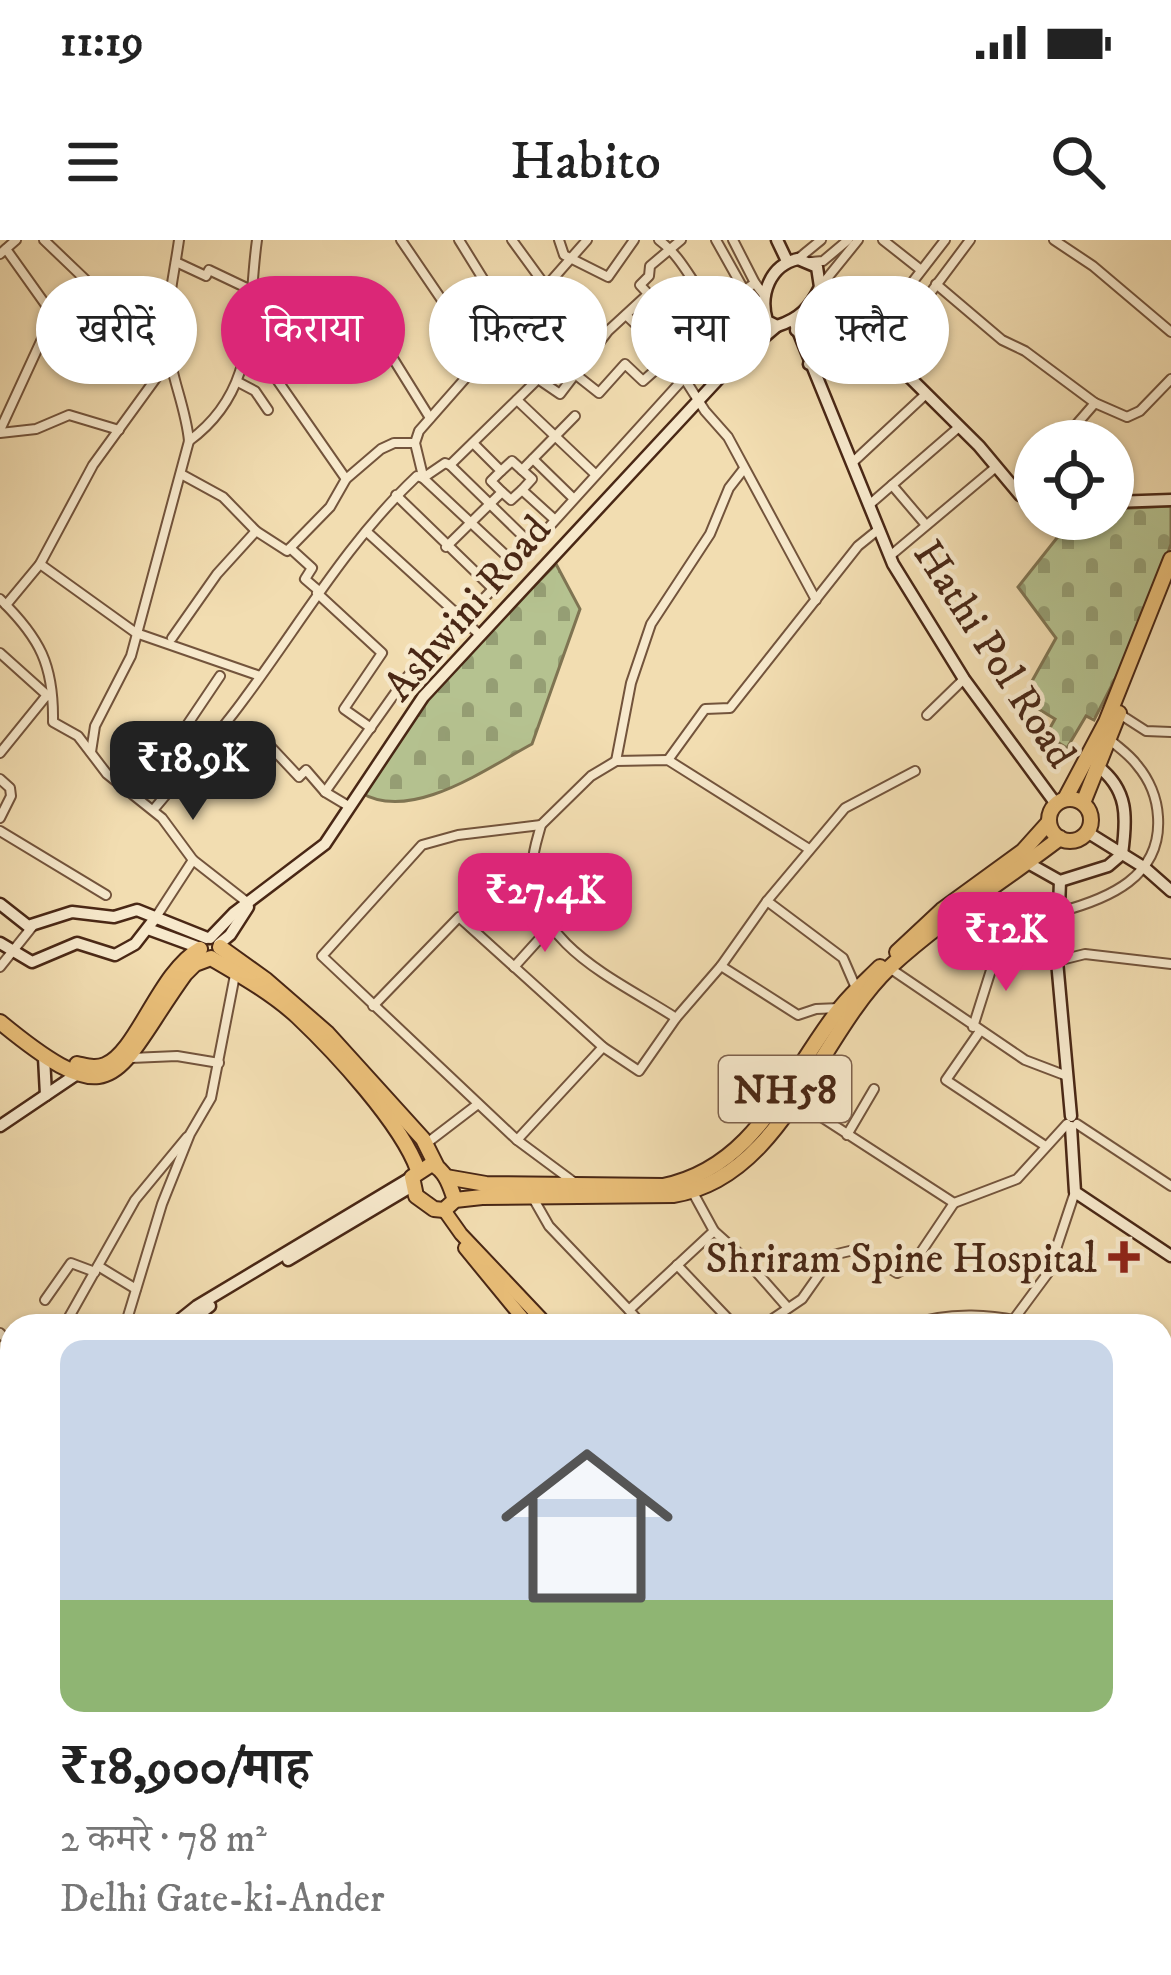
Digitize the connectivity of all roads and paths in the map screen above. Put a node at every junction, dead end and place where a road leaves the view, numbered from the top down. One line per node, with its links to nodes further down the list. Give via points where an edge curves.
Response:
1 (16, 240): 24 (street)
2 (44, 240): 29 (street)
3 (179, 240): 27 (street)
4 (257, 240): 32 (street)
5 (401, 240): 44 (street)
6 (459, 240): 33 (street)
7 (512, 240): 34 (street)
8 (559, 240): 25 (street)
9 (587, 240): 25 (street)
10 (634, 240): 25 (street, via 608,278)
11 (659, 240): 23 (street)
12 (681, 240): 23 (street)
13 (716, 240): 38 (street)
14 (733, 240): 39 (street)
15 (777, 240): 26 (main road)
16 (821, 240): 26 (street)
17 (848, 240): 26 (street, via 823,261)
18 (859, 240): 41 (street)
19 (883, 240): 28 (street)
20 (945, 240): 28 (street)
21 (970, 240): 43 (street)
22 (1054, 240): 55 (street)
23 (671, 248): 36 (street); 37 (street)
24 (3, 252): 46 (street)
25 (571, 261): 35 (street)
26 (799, 261): 40 (main road); 45 (main road)
27 (176, 262): 30 (street); 31 (street)
28 (921, 271): 42 (street)
29 (82, 276)
30 (173, 276)
31 (222, 276)
32 (253, 276)
33 (482, 276)
34 (538, 276)
35 (558, 276)
36 (649, 276)
37 (690, 276)
38 (736, 276)
39 (751, 276)
40 (821, 276)
41 (829, 276)
42 (917, 276)
43 (943, 276)
44 (429, 281)
45 (771, 282)
46 (36, 294)
47 (949, 294): 79 (street)
48 (631, 310): 49 (street)
49 (626, 315): 50 (street); 56 (street)
50 (631, 320)
51 (771, 323): 52 (main road)
52 (777, 326): 53 (main road); 54 (main road)
53 (795, 330)
54 (771, 331)
55 (1171, 332)
56 (607, 335)
57 (36, 350): 86 (street)
58 (631, 369): 70 (street, via 626,364 599,393)
59 (405, 378): 82 (street)
60 (1171, 380): 79 (street, via 1126,417)
61 (152, 384): 85 (street)
62 (178, 384): 88 (street)
63 (237, 384): 88 (street, via 212,424)
64 (242, 384): 80 (street)
65 (281, 384): 101 (street)
66 (459, 384): 82 (street)
67 (533, 384): 78 (street)
68 (545, 384): 69 (street, via 560,394)
69 (568, 384)
70 (588, 384)
71 (679, 384): 99 (street)
72 (690, 384): 77 (street)
73 (714, 384): 77 (main road, Ashwini Road)
74 (818, 384): 92 (main road, Hathi Pol Road)
75 (919, 384): 76 (main road)
76 (927, 392): 84 (main road); 92 (street)
77 (701, 399): 96 (street); 132 (main road, Ashwini Road)
78 (517, 400): 87 (street); 90 (street)
79 (1095, 404): 83 (street)
80 (268, 410)
81 (575, 416): 87 (street)
82 (430, 418): 89 (street)
83 (1081, 420)
84 (959, 427): 94 (main road); 102 (street)
85 (119, 430): 86 (street, via 69,415); 123 (street)
86 (0, 431)
87 (555, 436): 91 (street); 99 (street)
88 (188, 441): 98 (street)
89 (415, 443): 100 (street); 101 (street, via 381,449)
90 (473, 443): 93 (street); 97 (street)
91 (533, 459): 95 (street); 107 (street)
92 (852, 463): 111 (main road, Hathi Pol Road)
93 (450, 465): 100 (street); 110 (street)
94 (996, 466): 103 (main road); 114 (street)
95 (522, 470): 97 (street, via 512,461); 104 (street, via 532,479)
96 (743, 470): 128 (street); 148 (street, via 651,624)
97 (501, 471): 105 (street, via 491,481)
98 (181, 473): 116 (street, via 223,497); 131 (street)
99 (595, 474): 107 (street)
100 (423, 478): 106 (street); 113 (street)
101 (346, 479): 120 (street)
102 (892, 485): 111 (street); 114 (street)
103 (1014, 487)
104 (522, 490): 105 (street, via 511,500); 112 (street)
105 (502, 492): 110 (street)
106 (396, 495): 117 (street); 119 (street)
107 (573, 498): 112 (street)
108 (1171, 500): 109 (main road)
109 (1134, 501)
110 (490, 504): 113 (street); 118 (street)
111 (869, 505): 115 (main road, Hathi Pol Road)
112 (554, 520): 118 (street)
113 (471, 524): 119 (street); 124 (street)
114 (926, 526): 121 (street)
115 (879, 529): 121 (main road, Hathi Pol Road); 128 (street)
116 (256, 531): 120 (street); 133 (street)
117 (367, 532): 127 (street); 130 (street)
118 (532, 545): 124 (street)
119 (446, 547): 126 (street)
120 (290, 548): 127 (street, via 312,568 305,579)
121 (890, 556): 137 (main road, Hathi Pol Road)
122 (1171, 559): 139 (highway, NH58)
123 (40, 564): 129 (street); 131 (street)
124 (514, 564): 126 (street)
125 (1171, 586): 139 (highway, NH58)
126 (493, 589): 130 (street)
127 (318, 592): 136 (street); 142 (street, via 382,653 344,709)
128 (816, 600): 147 (street, via 730,708 705,709)
129 (3, 602): 138 (street, via 37,641 52,674)
130 (463, 620): 132 (street); 142 (street)
131 (136, 633): 136 (street); 145 (street)
132 (480, 635): 156 (main road, Ashwini Road, via 423,698)
133 (172, 638)
134 (0, 653): 138 (street)
135 (220, 676): 150 (street, via 183,731)
136 (260, 676): 141 (street)
137 (964, 679): 140 (street); 154 (main road, Hathi Pol Road)
138 (50, 698): 145 (street, via 53,722); 146 (street)
139 (1115, 712): 143 (street, via 1146,731); 144 (highway, NH58); 154 (highway, NH58)
140 (927, 715)
141 (224, 726): 150 (street); 153 (street, via 260,753 269,745)
142 (371, 728): 153 (street)
143 (1171, 732)
144 (1109, 739): 149 (highway, NH58); 168 (street, via 1139,766 1154,796 1156,838)
145 (91, 752): 157 (street, via 106,774)
146 (0, 753)
147 (668, 760): 148 (street); 164 (street)
148 (616, 761): 160 (street)
149 (1096, 765): 155 (highway, NH58); 165 (main road, via 1123,796)
150 (187, 770): 157 (street)
151 (915, 772): 164 (street, via 845,808)
152 (0, 779): 158 (street, via 11,796)
153 (326, 792): 156 (street)
154 (1060, 801): 155 (highway); 159 (highway, NH58)
155 (1083, 803): 162 (highway, NH58, via 1091,817)
156 (350, 807): 174 (main road, Ashwini Road, via 320,849)
157 (154, 809): 166 (street)
158 (0, 818)
159 (1049, 821): 163 (highway); 192 (highway, NH58)
160 (541, 825): 179 (street, via 532,863 540,912); 193 (street, via 422,845 322,956)
161 (0, 831): 171 (street)
162 (1087, 832): 163 (highway, NH58); 165 (main road)
163 (1060, 838): 167 (highway, NH58)
164 (809, 849): 172 (street)
165 (1122, 854): 168 (main road); 169 (main road)
166 (193, 860): 174 (street); 176 (street)
167 (1028, 862): 169 (main road); 177 (highway, NH58)
168 (1144, 868): 170 (main road); 175 (street, via 1105,898)
169 (1060, 881): 175 (main road)
170 (1171, 892)
171 (106, 896)
172 (767, 901): 187 (street); 192 (street, via 842,958)
173 (0, 904): 178 (main road)
174 (249, 904): 182 (main road, Ashwini Road)
175 (1059, 912): 185 (main road)
176 (156, 917): 178 (main road, via 72,912); 180 (main road); 182 (main road)
177 (947, 922): 183 (street); 190 (highway, NH58)
178 (33, 926): 184 (street)
179 (551, 926): 189 (street); 196 (street, via 568,948)
180 (148, 929): 182 (main road); 184 (main road, via 115,955 81,943 32,962)
181 (0, 943): 184 (main road)
182 (209, 947): 191 (highway); 195 (highway, via 178,966 106,1065 58,1055); 201 (highway); 214 (highway, via 266,980 327,1033)
183 (999, 948): 185 (street); 198 (street)
184 (12, 952): 188 (street)
185 (1057, 961): 186 (street, via 1085,954); 204 (main road)
186 (1171, 964)
187 (721, 966): 194 (street, via 798,1015); 196 (street)
188 (0, 967)
189 (514, 968): 193 (street, via 459,917); 199 (street)
190 (889, 968): 198 (street); 207 (highway, NH58)
191 (236, 972): 202 (street); 217 (highway, via 295,1014 393,1125 411,1150)
192 (856, 989): 194 (highway, NH58)
193 (373, 1006): 208 (street)
194 (840, 1008): 220 (highway, NH58, via 754,1136)
195 (0, 1011)
196 (676, 1018): 199 (street, via 638,1071)
197 (0, 1022): 200 (highway)
198 (976, 1029): 204 (street, via 1024,1060); 215 (street, via 946,1080)
199 (603, 1047): 213 (street)
200 (44, 1057): 203 (highway); 206 (main road)
201 (130, 1058): 202 (street); 203 (highway, via 108,1075)
202 (219, 1063): 211 (street, via 211,1099)
203 (77, 1074): 206 (main road)
204 (1069, 1076): 209 (main road)
205 (874, 1089): 212 (street)
206 (46, 1094): 210 (main road)
207 (794, 1099): 212 (street); 220 (highway, NH58, via 752,1156)
208 (478, 1104): 213 (street); 214 (street)
209 (1071, 1123): 215 (street); 218 (street); 221 (main road)
210 (0, 1126)
211 (190, 1134): 228 (street, via 142,1189); 229 (street)
212 (847, 1135): 223 (street)
213 (517, 1140): 219 (street)
214 (427, 1144): 216 (highway)
215 (1044, 1145): 223 (street, via 1017,1179)
216 (441, 1171): 217 (highway, NH58); 219 (highway, NH58, via 486,1184); 224 (highway)
217 (415, 1177): 224 (highway, via 416,1196); 235 (main road); 236 (main road)
218 (1169, 1182)
219 (575, 1183): 220 (highway, NH58)
220 (690, 1187): 222 (highway, NH58); 225 (street)
221 (1075, 1192): 226 (main road); 242 (street, via 1048,1273)
222 (532, 1196): 224 (highway, NH58); 232 (street, via 549,1226)
223 (955, 1204): 231 (street, via 913,1264 897,1273 858,1249 833,1255)
224 (444, 1206): 237 (main road); 238 (main road)
225 (714, 1231): 227 (street); 231 (street)
226 (1171, 1256)
227 (677, 1265): 232 (street); 240 (street)
228 (96, 1269): 229 (street); 230 (street, via 70,1263); 233 (street)
229 (136, 1289): 234 (street)
230 (45, 1300)
231 (788, 1308): 241 (street)
232 (629, 1310): 239 (street)
233 (71, 1314)
234 (129, 1314)
235 (187, 1314)
236 (199, 1314)
237 (520, 1314)
238 (537, 1314)
239 (632, 1314)
240 (724, 1314)
241 (779, 1314)
242 (1018, 1314)

